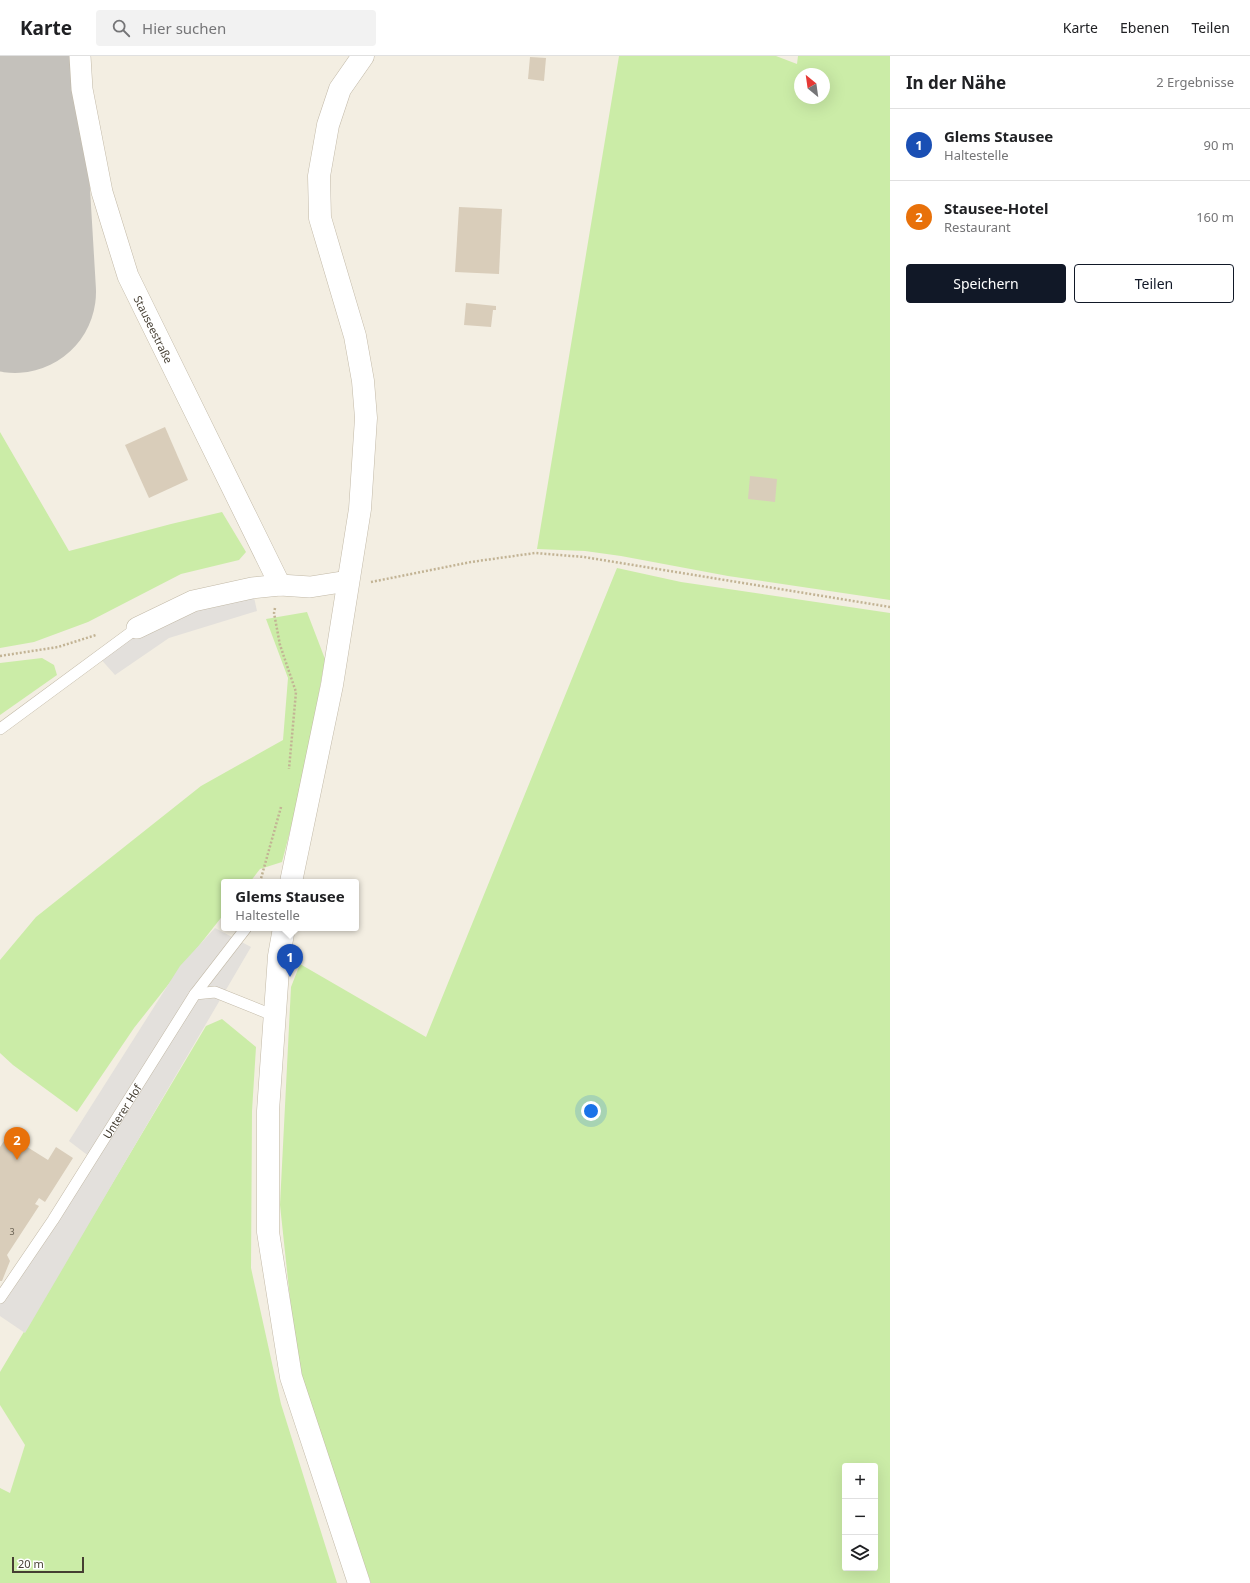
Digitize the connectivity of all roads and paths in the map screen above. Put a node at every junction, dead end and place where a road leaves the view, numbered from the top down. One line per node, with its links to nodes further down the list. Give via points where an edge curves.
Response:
1 (80, 56): 4 (street, Stauseestraße, via 82,89 102,192 128,276)
2 (362, 56): 3 (street, via 340,89 328,125 319,176 320,218 355,336 363,381 365,411 360,510)
3 (348, 581): 4 (street, via 310,587); 5 (path, via 376,582 471,562 536,553 584,557); 13 (street, via 332,685)
4 (280, 585): 6 (street, via 252,588 193,601); 10 (path, via 274,613 280,645 296,692)
5 (890, 607)
6 (138, 628): 9 (lane)
7 (100, 634): 8 (path, via 58,647)
8 (0, 656)
9 (0, 729)
10 (288, 776)
11 (281, 806): 12 (path)
12 (261, 879)
13 (292, 879)
14 (244, 931): 16 (lane, Unterer Hof)
15 (284, 931): 17 (street)
16 (195, 994): 17 (lane, via 215,992); 18 (lane, Unterer Hof, via 53,1220)
17 (275, 1016): 19 (street, via 268,1111 268,1232 291,1377)
18 (0, 1298)
19 (359, 1583)

